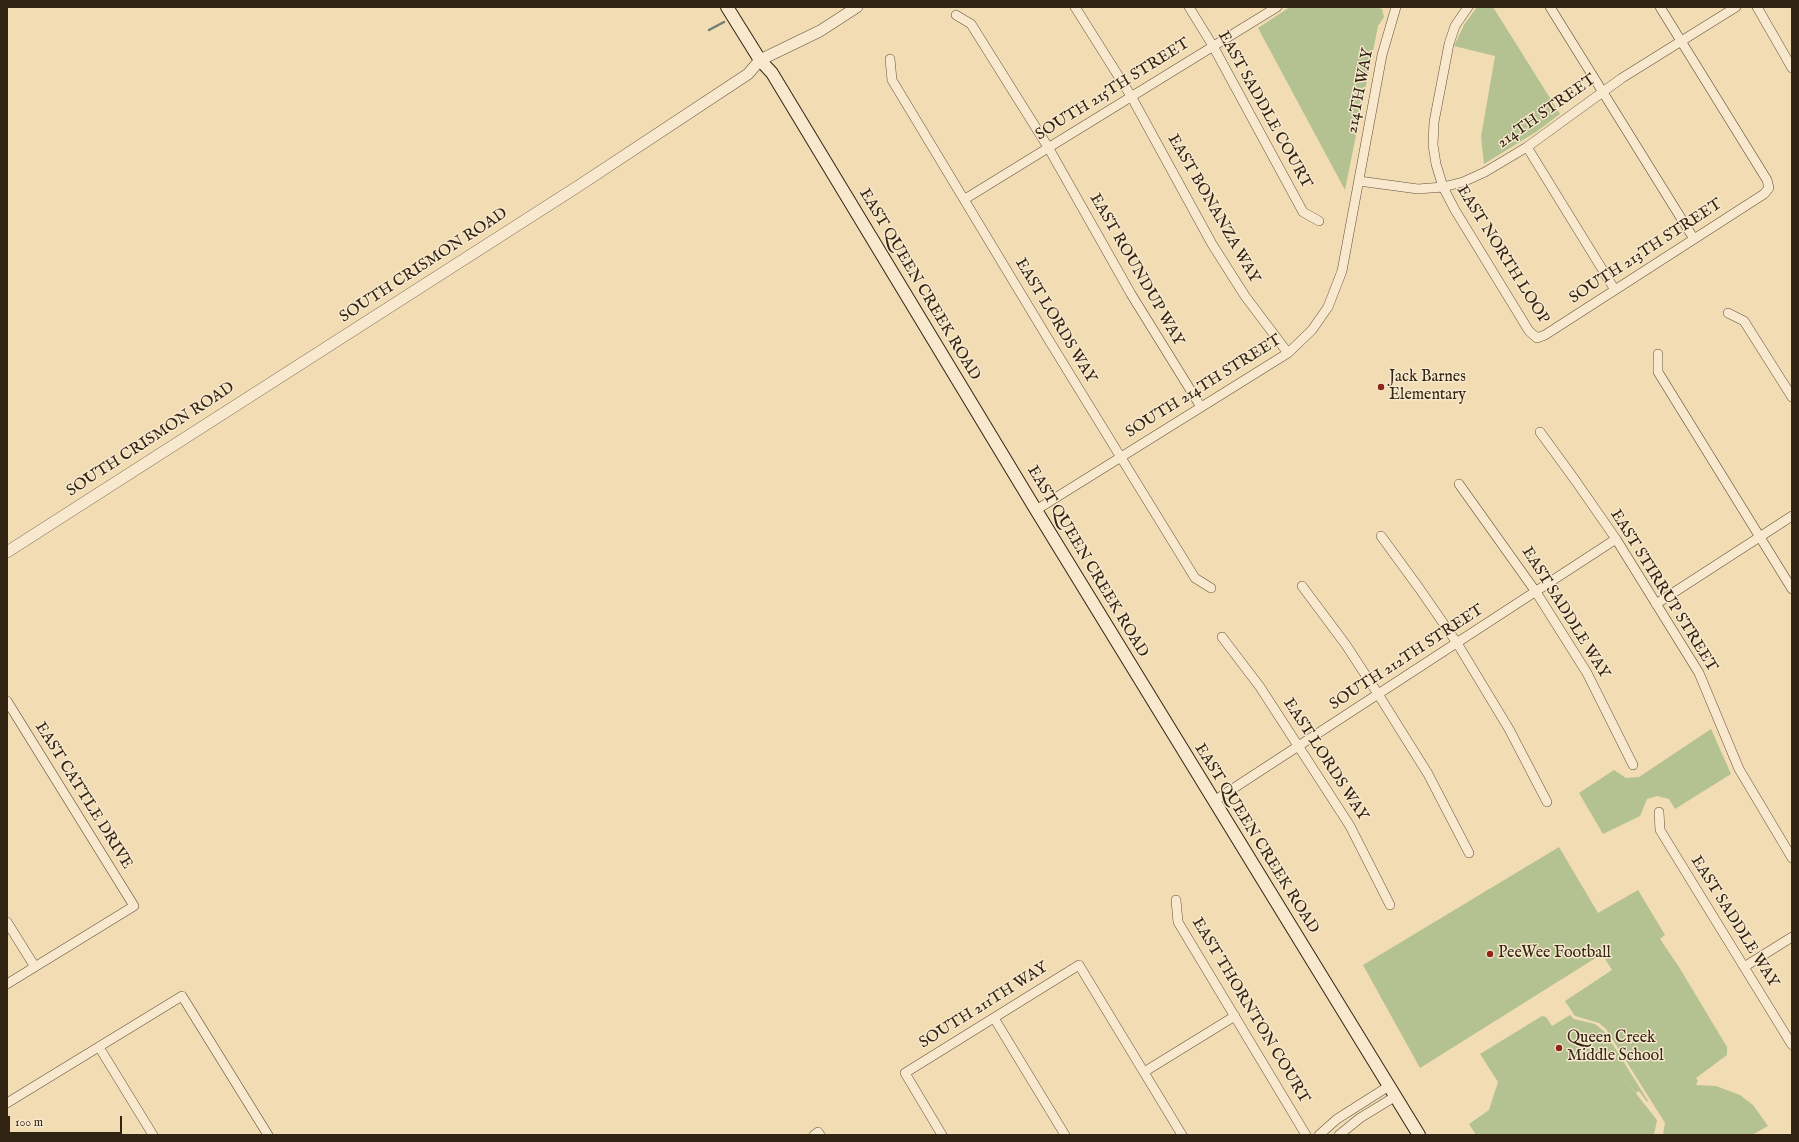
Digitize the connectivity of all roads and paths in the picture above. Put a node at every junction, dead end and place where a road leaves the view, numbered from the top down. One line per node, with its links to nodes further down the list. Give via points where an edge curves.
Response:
1 (727, 7): 16 (main road, EAST QUEEN CREEK ROAD)
2 (856, 7): 16 (street, SOUTH CRISMON ROAD, via 820,30)
3 (1075, 7): 19 (street, EAST BONANZA WAY)
4 (1189, 7): 14 (street, EAST SADDLE COURT)
5 (1277, 7): 14 (street, SOUTH 215TH STREET)
6 (1395, 7): 22 (street, 214TH WAY, via 1382,56)
7 (1468, 7): 23 (street, EAST NORTH LOOP, via 1455,26 1449,44 1434,122 1433,145)
8 (1550, 7): 18 (street)
9 (1660, 7): 13 (street)
10 (1736, 7): 13 (street, 214TH STREET)
11 (1757, 7): 17 (street)
12 (956, 15): 20 (street, EAST ROUNDUP WAY, via 971,24)
13 (1681, 41): 18 (street, 214TH STREET); 26 (street, SOUTH 213TH STREET, via 1767,180 1769,188 1764,194)
14 (1213, 46): 19 (street, SOUTH 215TH STREET); 25 (street, EAST SADDLE COURT, via 1303,212)
15 (890, 59): 24 (street, EAST LORDS WAY, via 892,80)
16 (760, 60): 37 (main road, EAST QUEEN CREEK ROAD, via 772,73); 42 (street, SOUTH CRISMON ROAD, via 748,74 580,185)
17 (1792, 68)
18 (1602, 91): 21 (street, 214TH STREET); 26 (street)
19 (1131, 96): 20 (street, SOUTH 215TH STREET); 30 (street, EAST BONANZA WAY, via 1212,244 1245,296)
20 (1048, 147): 24 (street, SOUTH 215TH STREET); 33 (street, EAST ROUNDUP WAY, via 1131,294)
21 (1527, 147): 23 (street, 214TH STREET, via 1485,172 1463,182); 27 (street)
22 (1360, 180): 23 (street, 214TH STREET, via 1418,189); 30 (street, SOUTH 214TH STREET, via 1342,272 1331,300 1312,330)
23 (1443, 187): 29 (street, EAST NORTH LOOP, via 1529,331)
24 (965, 199): 35 (street, EAST LORDS WAY)
25 (1319, 221)
26 (1694, 239): 27 (street, SOUTH 213TH STREET)
27 (1615, 290): 29 (street, SOUTH 213TH STREET)
28 (1728, 313): 32 (street, via 1744,320)
29 (1537, 338)
30 (1288, 353): 33 (street, SOUTH 214TH STREET)
31 (1658, 354): 40 (street, via 1658,372)
32 (1792, 397)
33 (1201, 408): 35 (street, SOUTH 214TH STREET)
34 (1540, 432): 41 (street, EAST STIRRUP STREET)
35 (1121, 458): 37 (street, SOUTH 214TH STREET); 44 (street, EAST LORDS WAY, via 1195,578)
36 (1459, 484): 46 (street, EAST SADDLE WAY)
37 (1036, 510): 54 (main road, EAST QUEEN CREEK ROAD)
38 (1792, 516): 40 (street)
39 (1381, 536): 49 (street)
40 (1760, 537): 45 (street); 47 (street)
41 (1616, 539): 46 (street, SOUTH 212TH STREET); 47 (street, EAST STIRRUP STREET)
42 (7, 552)
43 (1302, 586): 50 (street)
44 (1211, 588)
45 (1792, 589)
46 (1536, 592): 49 (street, SOUTH 212TH STREET); 53 (street, EAST SADDLE WAY, via 1587,673)
47 (1656, 604): 58 (street, EAST STIRRUP STREET, via 1699,673 1739,769)
48 (1222, 637): 52 (street, EAST LORDS WAY, via 1260,687)
49 (1457, 643): 50 (street, SOUTH 212TH STREET); 55 (street, via 1510,729)
50 (1378, 694): 52 (street, SOUTH 212TH STREET); 57 (street, via 1428,774)
51 (7, 701): 63 (street, EAST CATTLE DRIVE, via 134,906)
52 (1299, 746): 54 (street, SOUTH 212TH STREET); 60 (street, EAST LORDS WAY, via 1350,826)
53 (1633, 764)
54 (1214, 800): 71 (main road, EAST QUEEN CREEK ROAD)
55 (1547, 802)
56 (1659, 812): 64 (street, EAST SADDLE WAY, via 1660,830)
57 (1469, 853)
58 (1792, 858)
59 (1176, 900): 66 (street, EAST THORNTON COURT, via 1178,922)
60 (1390, 905)
61 (7, 922): 63 (street)
62 (1792, 937): 64 (street)
63 (35, 967): 65 (street)
64 (1744, 967): 68 (street, EAST SADDLE WAY)
65 (7, 984)
66 (1235, 1016): 70 (street); 79 (street, EAST THORNTON COURT)
67 (994, 1018): 70 (street, SOUTH 211TH WAY, via 1079,965); 76 (street, SOUTH 211TH WAY, via 905,1073); 77 (street)
68 (1792, 1045)
69 (99, 1047): 73 (street); 74 (street); 75 (street, via 182,996)
70 (1144, 1072): 78 (street)
71 (1389, 1086): 72 (main road, EAST QUEEN CREEK ROAD); 80 (street, via 1337,1119)
72 (1396, 1096): 81 (street, via 1360,1118); 82 (main road, EAST QUEEN CREEK ROAD)
73 (9, 1099)
74 (152, 1135)
75 (268, 1135)
76 (942, 1135)
77 (1065, 1135)
78 (1182, 1135)
79 (1306, 1135)
80 (1319, 1135)
81 (1339, 1135)
82 (1419, 1135)

